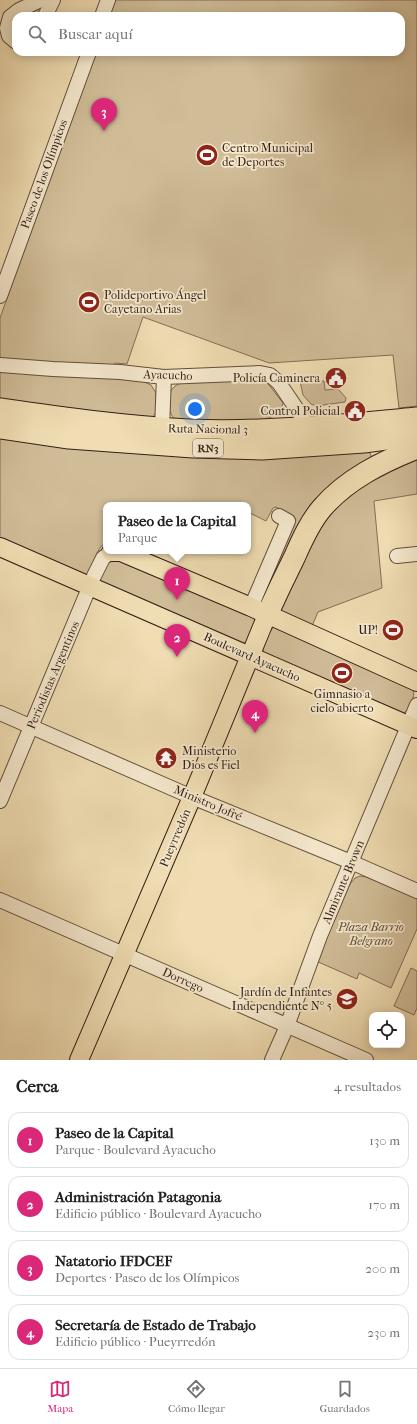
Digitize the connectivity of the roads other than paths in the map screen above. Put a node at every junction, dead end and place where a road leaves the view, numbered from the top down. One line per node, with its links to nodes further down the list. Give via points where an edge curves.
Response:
1 (41, 0): 4 (street)
2 (53, 0): 5 (street)
3 (108, 0): 6 (street)
4 (16, 12)
5 (47, 12)
6 (104, 12)
7 (12, 15): 8 (street, via 7,28)
8 (12, 39)
9 (88, 56): 10 (street, Paseo de los Olímpicos)
10 (0, 296)
11 (0, 365): 12 (street, Ayacucho)
12 (164, 377): 16 (street); 17 (street, Ayacucho, via 270,375 279,383)
13 (0, 409): 16 (highway, Ruta Nacional 3 / RN3)
14 (417, 418): 17 (highway, Ruta Nacional 3 / RN3)
15 (0, 428): 18 (highway, Ruta Nacional 3 / RN3, via 69,438 262,449 364,442)
16 (162, 428): 17 (highway, Ruta Nacional 3 / RN3)
17 (309, 428)
18 (417, 435)
19 (417, 448): 27 (highway, via 361,475 322,508)
20 (279, 516): 27 (street, via 288,521)
21 (0, 547): 26 (main road, Boulevard Ayacucho)
22 (108, 554): 26 (street, Periodistas Argentinos, via 103,558)
23 (126, 554): 27 (main road)
24 (417, 554): 25 (street)
25 (397, 556)
26 (90, 586): 28 (main road, Boulevard Ayacucho); 32 (street, Periodistas Argentinos)
27 (259, 611): 28 (main road, Pueyrredón); 29 (main road)
28 (249, 656): 33 (main road, Boulevard Ayacucho); 34 (main road, Pueyrredón)
29 (417, 682)
30 (417, 706): 33 (street, Almirante Brown)
31 (0, 713): 32 (street, Ministro Jofré)
32 (32, 727): 34 (street, Ministro Jofré); 35 (street, Periodistas Argentinos)
33 (413, 727): 36 (street, Almirante Brown)
34 (192, 797): 36 (street, Ministro Jofré); 39 (main road, Pueyrredón)
35 (0, 801)
36 (351, 862): 37 (street, Ministro Jofré); 40 (street, Almirante Brown)
37 (417, 891)
38 (0, 900): 39 (street, Dorrego)
39 (124, 954): 40 (street, Dorrego); 41 (main road, Pueyrredón)
40 (287, 1026): 42 (street, Almirante Brown); 43 (street, Dorrego)
41 (79, 1060)
42 (272, 1060)
43 (366, 1060)

